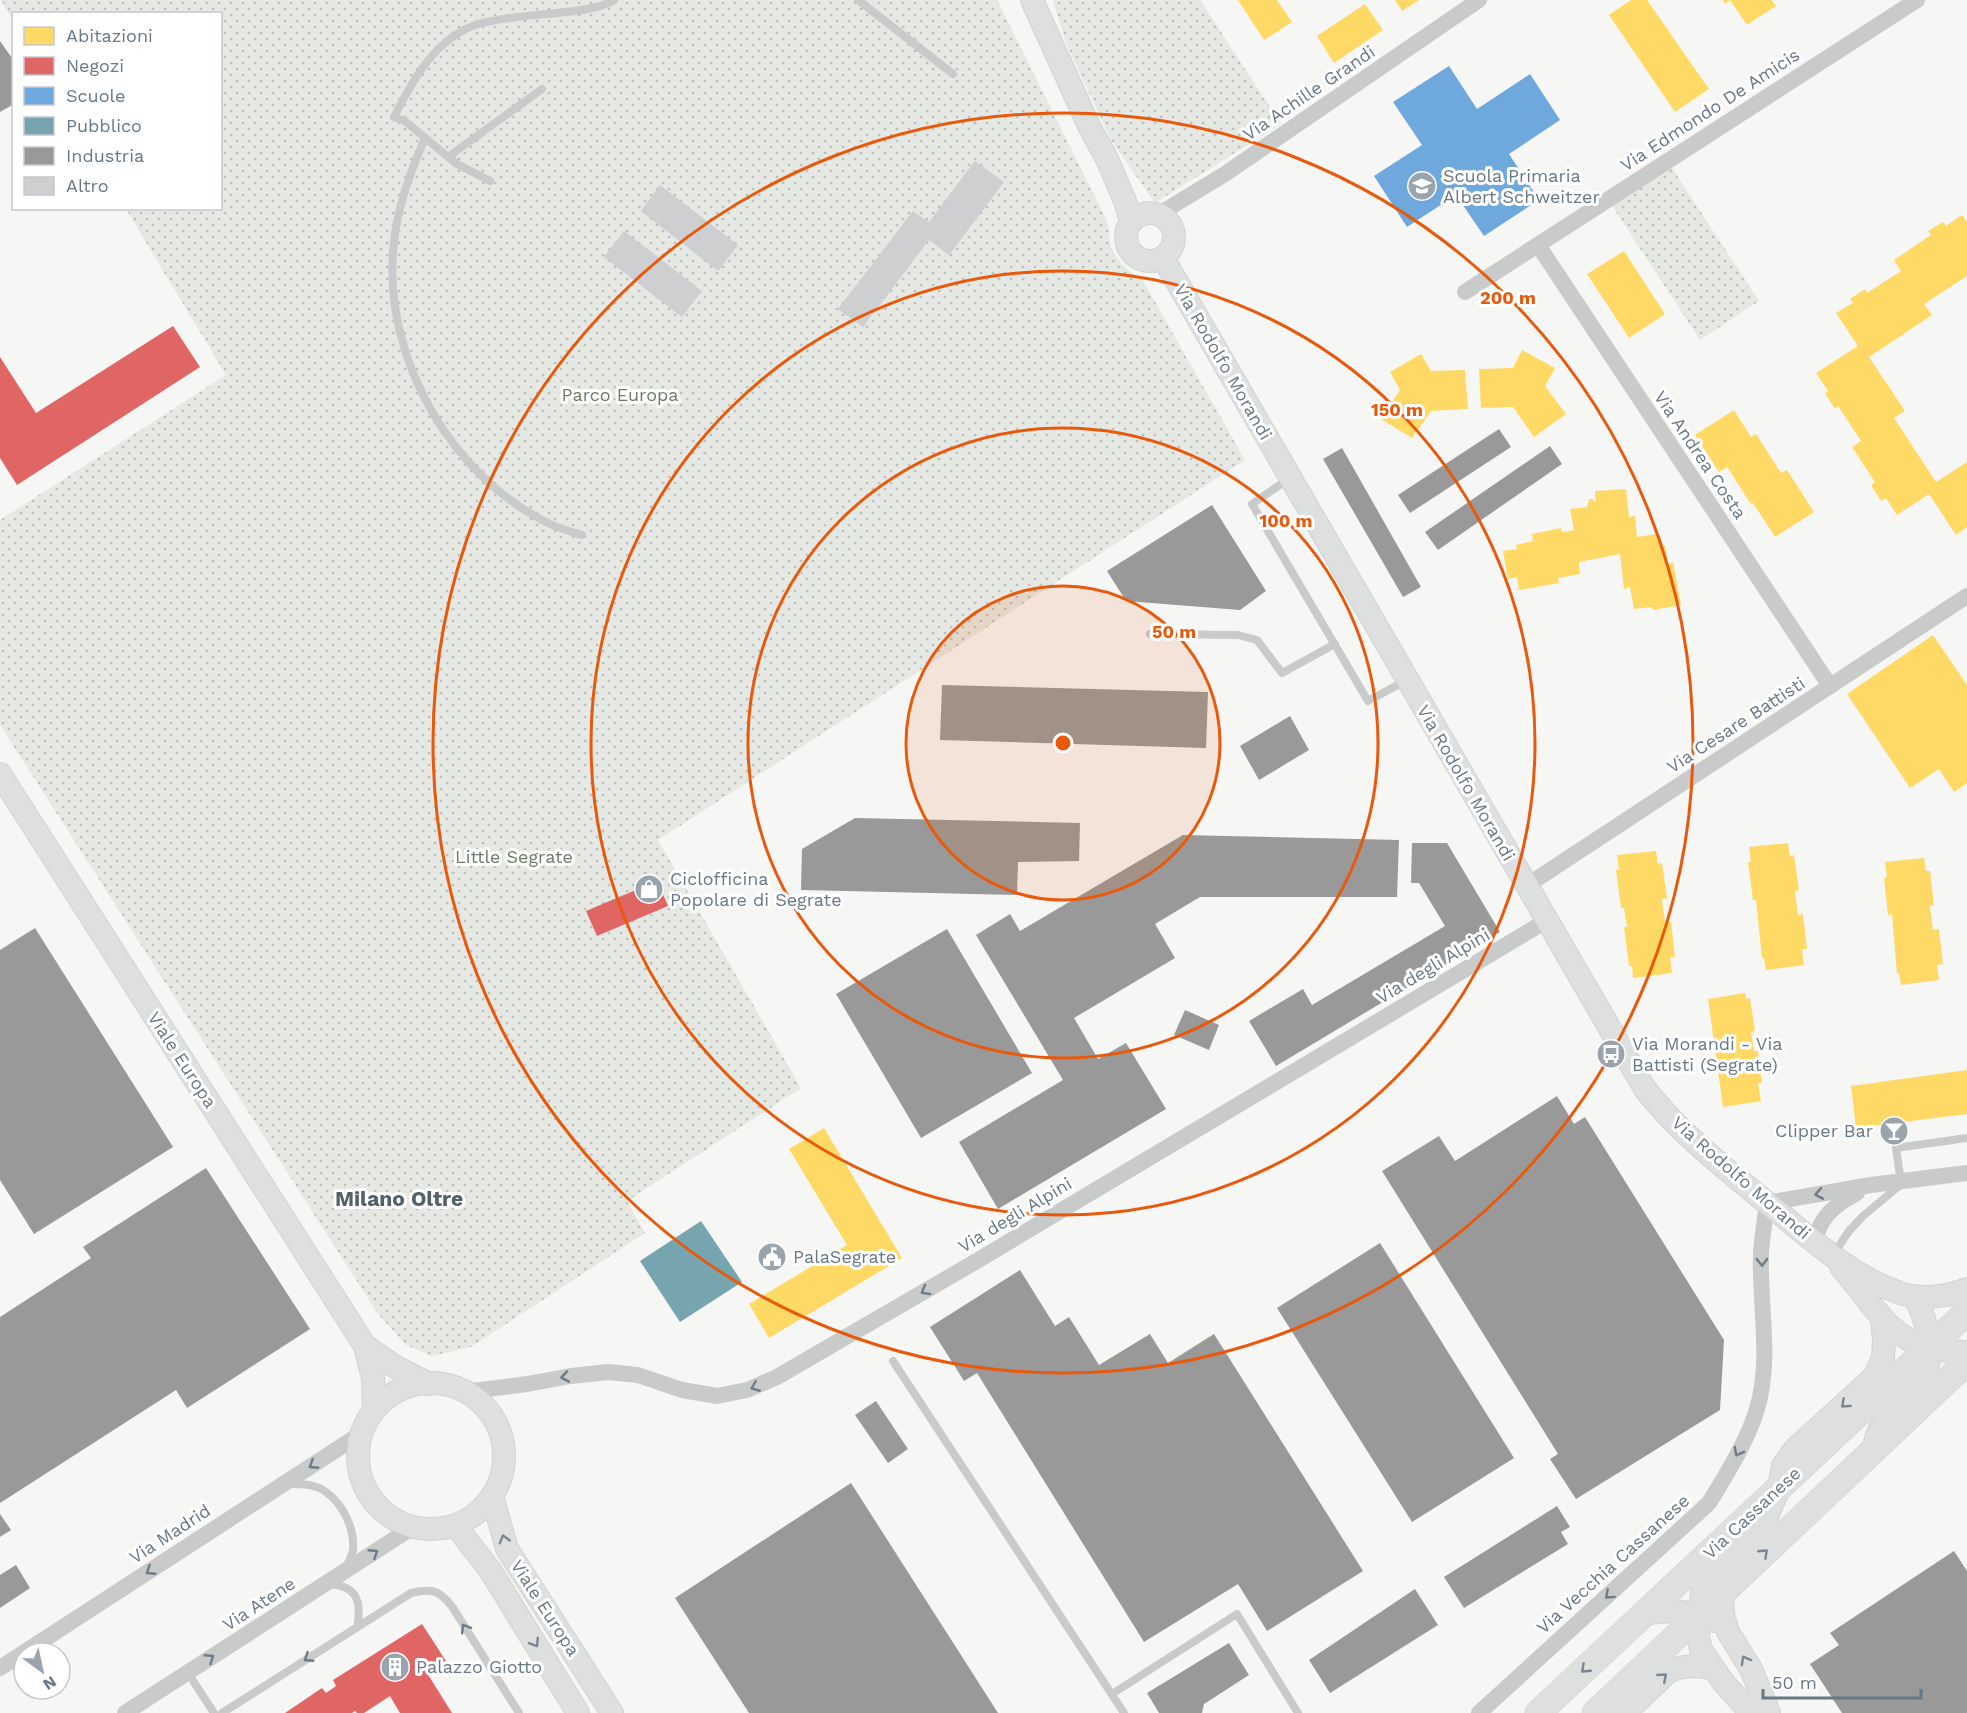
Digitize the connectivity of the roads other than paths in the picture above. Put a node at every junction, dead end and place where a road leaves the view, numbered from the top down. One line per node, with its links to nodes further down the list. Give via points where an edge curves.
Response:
1 (614, 0): 8 (lane, via 582,9 478,24 459,34 438,50 415,77 394,117)
2 (858, 0): 6 (lane)
3 (1032, 0): 11 (street, via 1089,126)
4 (1479, 0): 11 (street, Via Achille Grandi, via 1264,148)
5 (1917, 0): 12 (street, Via Edmondo De Amicis)
6 (953, 74)
7 (542, 89): 9 (lane)
8 (425, 138): 9 (lane); 16 (lane, via 399,209 393,253 393,293 414,376 441,425 488,481 519,506 552,525)
9 (448, 157): 10 (lane)
10 (490, 181)
11 (1146, 216): 13 (street, via 1170,223 1174,233 1172,248); 13 (street, via 1126,231 1128,247 1147,261)
12 (1538, 245): 14 (street, Via Edmondo De Amicis); 21 (street, Via Andrea Costa)
13 (1163, 258): 15 (street, Via Rodolfo Morandi)
14 (1465, 292)
15 (1290, 478): 19 (lane, via 1252,504); 20 (street, Via Rodolfo Morandi)
16 (582, 535)
17 (1967, 596): 21 (street, Via Cesare Battisti)
18 (1150, 634): 19 (lane, via 1238,635 1257,640 1282,674)
19 (1335, 644): 20 (lane, via 1368,701)
20 (1407, 680): 23 (street, Via Rodolfo Morandi)
21 (1830, 686): 23 (street, Via Cesare Battisti)
22 (0, 774): 35 (street, Viale Europa)
23 (1526, 886): 24 (street, Via Rodolfo Morandi)
24 (1546, 921): 29 (street, Via Rodolfo Morandi, via 1658,1106); 41 (street, Via degli Alpini, one-way to 41, via 777,1377 747,1390 717,1396 682,1390 638,1375 608,1372)
25 (1967, 1138): 27 (lane, via 1896,1148)
26 (1967, 1173): 27 (street)
27 (1901, 1182): 28 (street); 30 (lane)
28 (1871, 1185): 29 (street, one-way to 29); 30 (street, via 1839,1203 1824,1218 1817,1230)
29 (1767, 1203): 30 (street, Via Rodolfo Morandi); 69 (street, Via Vecchia Cassanese, one-way to 69, via 1761,1254 1762,1383 1757,1409 1735,1459 1709,1503)
30 (1824, 1249): 32 (street, Via Rodolfo Morandi, via 1884,1286); 34 (street, Via Rodolfo Morandi)
31 (1967, 1289): 32 (street, Via Rodolfo Morandi, via 1942,1296)
32 (1914, 1296): 36 (street, via 1927,1323)
33 (1967, 1312): 36 (main road, Via Cassanese)
34 (1882, 1319): 36 (street, Via Rodolfo Morandi, via 1908,1341); 46 (street, one-way to 46, via 1880,1368 1795,1449 1783,1467)
35 (365, 1346): 40 (street, Viale Europa); 42 (street, Viale Europa, via 373,1378)
36 (1929, 1348): 37 (street, Via Rodolfo Morandi); 44 (street, via 1921,1383 1882,1426); 46 (main road, Via Cassanese)
37 (1967, 1352)
38 (893, 1361): 60 (lane)
39 (1967, 1362): 44 (main road, Via Cassanese)
40 (429, 1383): 41 (street, Viale Europa); 42 (street, Viale Europa, via 399,1391)
41 (465, 1392): 47 (street, Viale Europa, via 488,1411 502,1438 503,1468)
42 (374, 1410): 43 (street, Viale Europa)
43 (362, 1433): 45 (street, Via Madrid, one-way to 45); 49 (street, Viale Europa, via 358,1463 367,1491 387,1514)
44 (1873, 1450): 52 (main road, Via Cassanese, one-way to 44)
45 (284, 1484): 50 (lane, via 304,1484 325,1491 344,1511 353,1551); 57 (street, Via Madrid, one-way to 57)
46 (1779, 1488): 53 (main road, Via Cassanese); 54 (street, via 1766,1519 1707,1576)
47 (492, 1496): 48 (street, Viale Europa, via 476,1514); 66 (street, Viale Europa, one-way to 47, via 507,1549)
48 (455, 1525): 49 (street, Viale Europa); 65 (street, Viale Europa, one-way to 65, via 490,1570)
49 (413, 1527): 50 (street, Via Atene, one-way to 49)
50 (345, 1572): 51 (street, Via Atene)
51 (326, 1584): 55 (lane, via 342,1585 354,1594 361,1609); 59 (street, Via Atene, one-way to 51)
52 (1722, 1593): 54 (main road, Via Cassanese); 56 (street)
53 (1643, 1614): 54 (street, via 1679,1610); 70 (main road, Via Cassanese, one-way to 70)
54 (1698, 1615): 56 (street, via 1717,1622); 58 (street, via 1701,1650); 71 (main road, Via Cassanese)
55 (357, 1627): 63 (lane, one-way to 63); 64 (lane, one-way to 55, via 444,1596 427,1589 411,1593)
56 (1728, 1632): 74 (street, one-way to 56, via 1751,1669)
57 (0, 1668)
58 (1712, 1668): 72 (street, one-way to 58, via 1675,1668); 73 (street)
59 (188, 1673): 61 (street, Via Atene); 62 (lane)
60 (1112, 1694): 67 (lane); 68 (lane, via 1237,1614)
61 (126, 1713)
62 (214, 1713)
63 (222, 1713)
64 (519, 1713)
65 (578, 1713)
66 (612, 1713)
67 (1124, 1713)
68 (1298, 1713)
69 (1479, 1713)
70 (1538, 1713)
71 (1595, 1713)
72 (1625, 1713)
73 (1751, 1713)
74 (1769, 1713)

